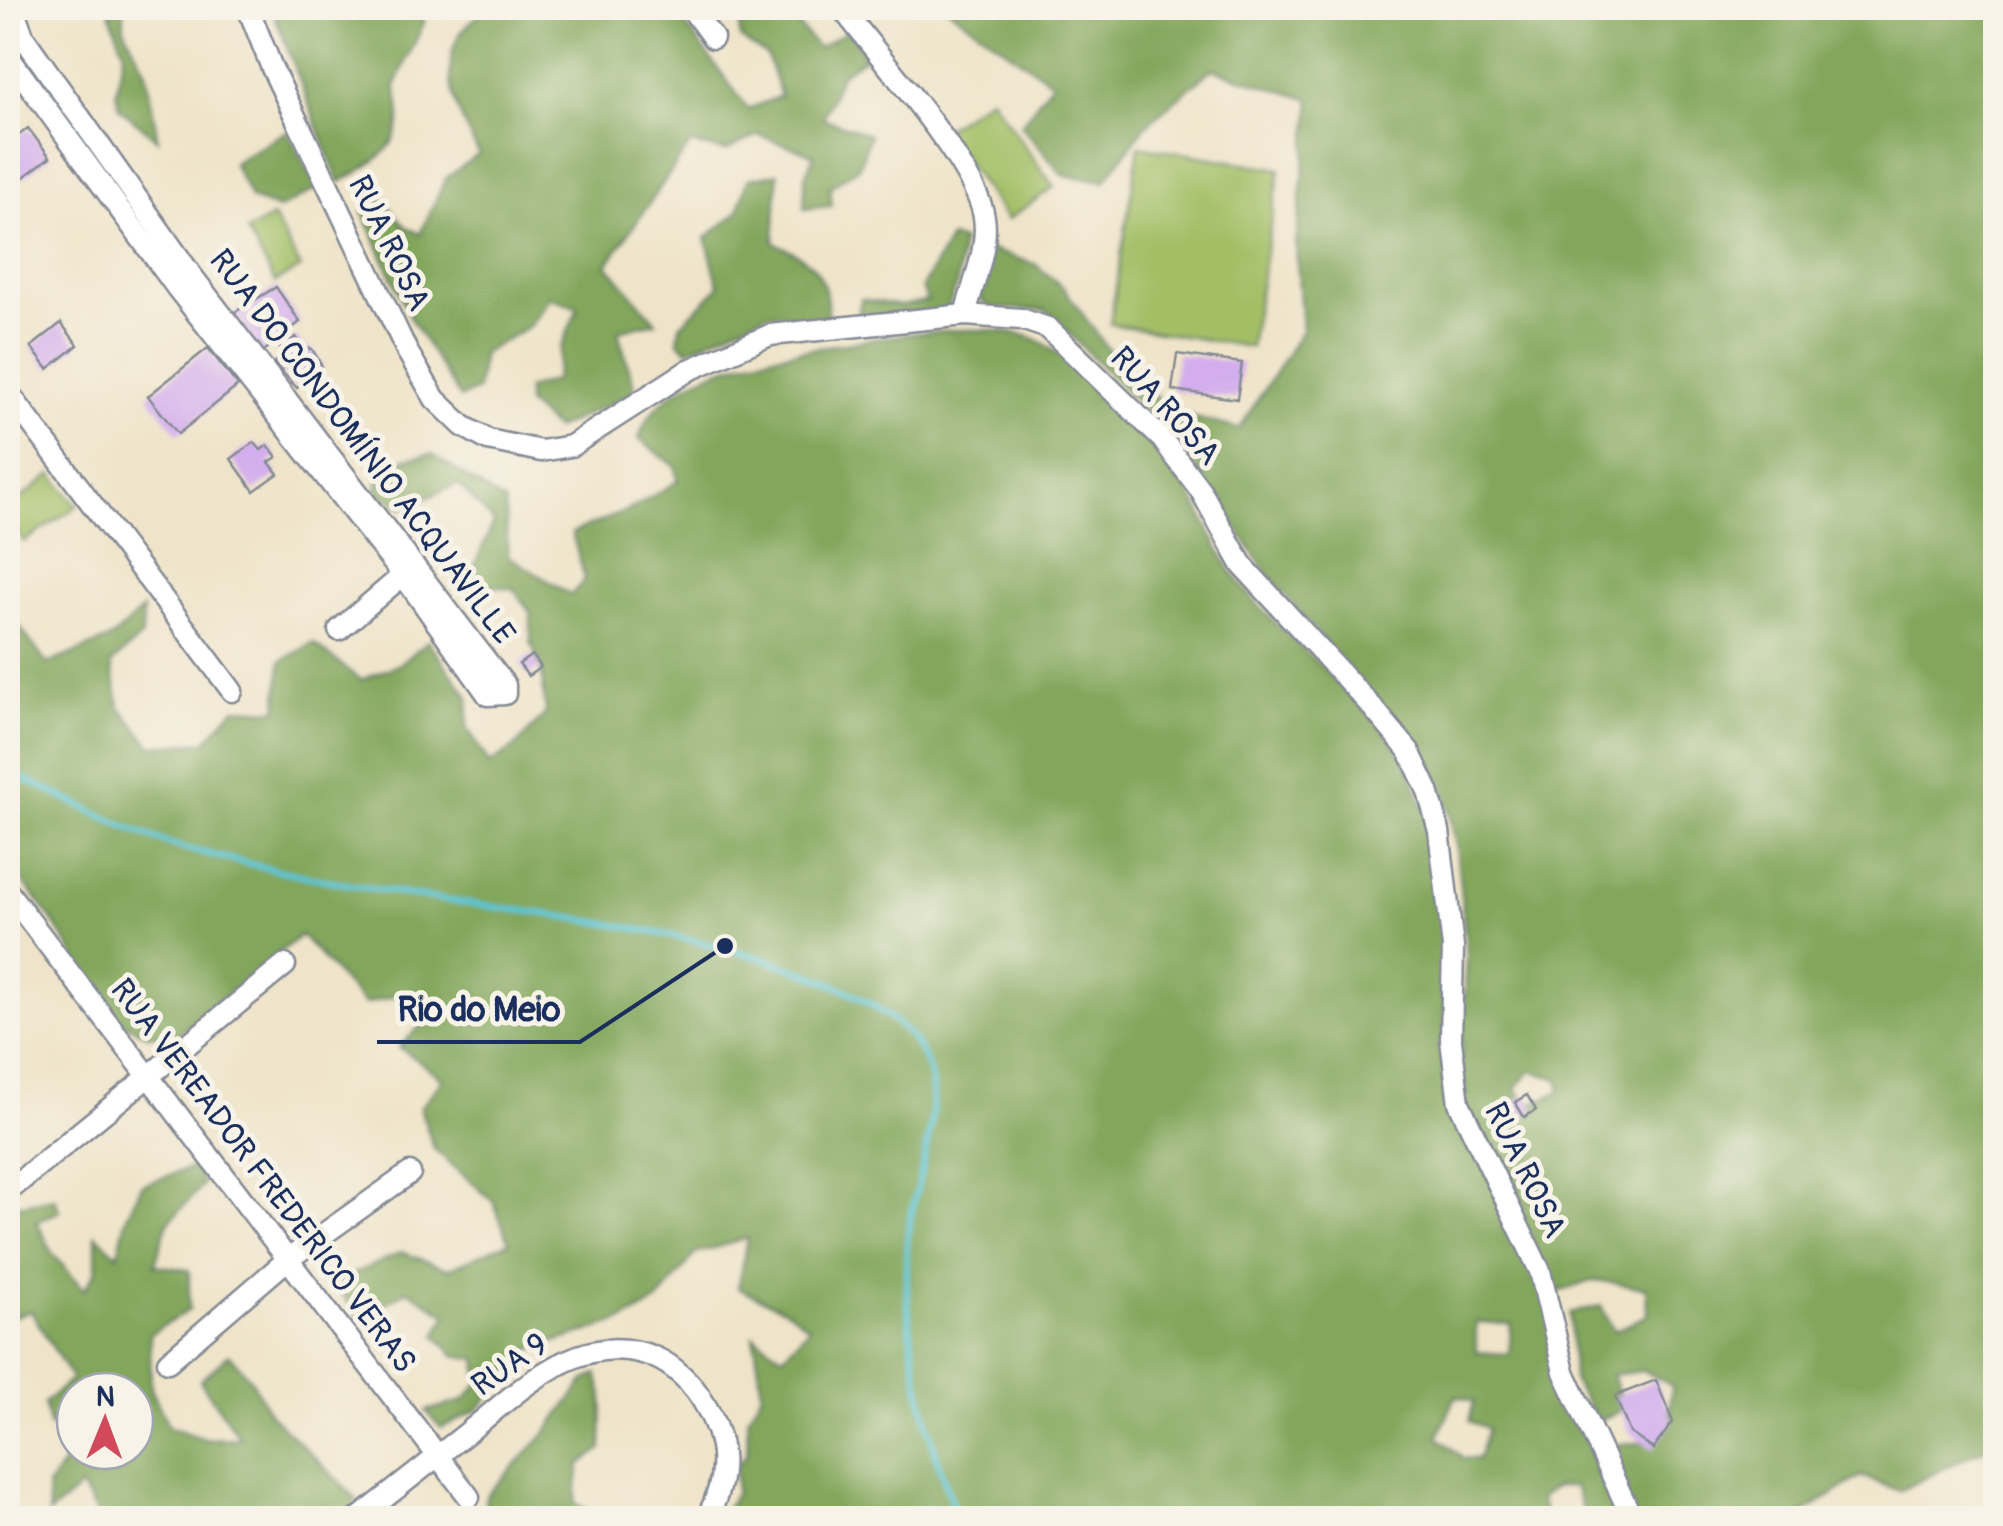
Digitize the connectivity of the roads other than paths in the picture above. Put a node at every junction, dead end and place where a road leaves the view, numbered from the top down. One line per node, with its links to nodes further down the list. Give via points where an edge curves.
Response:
1 (13, 8): 7 (street, RUA DO CONDOMÍNIO ACQUAVILLE, via 24,38)
2 (248, 8): 10 (street, RUA ROSA, via 407,351 435,399 488,440 541,451 571,446 688,370 770,334)
3 (691, 8): 5 (street)
4 (842, 8): 10 (street, via 980,198 985,229)
5 (713, 38)
6 (8, 56): 8 (street, RUA DO CONDOMÍNIO ACQUAVILLE)
7 (86, 124): 8 (street); 9 (street, RUA DO CONDOMÍNIO ACQUAVILLE)
8 (68, 139): 9 (street, RUA DO CONDOMÍNIO ACQUAVILLE)
9 (184, 282): 12 (street, RUA DO CONDOMÍNIO ACQUAVILLE)
10 (965, 315): 26 (street, RUA ROSA, via 1021,319 1068,343 1162,439 1201,491 1242,565 1409,751 1439,831 1453,947 1452,1040 1460,1103 1540,1271 1564,1372)
11 (8, 392): 14 (street)
12 (409, 570): 12 (street, RUA DO CONDOMÍNIO ACQUAVILLE, via 488,695 505,694 505,685); 13 (street)
13 (338, 630)
14 (232, 691)
15 (8, 892): 17 (street, RUA VEREADOR FREDERICO VERAS)
16 (285, 965): 17 (street)
17 (148, 1076): 19 (street); 20 (street, RUA VEREADOR FREDERICO VERAS)
18 (410, 1172): 20 (street)
19 (13, 1187)
20 (288, 1260): 21 (street); 22 (street, RUA VEREADOR FREDERICO VERAS)
21 (168, 1362)
22 (439, 1455): 23 (street, RUA VEREADOR FREDERICO VERAS); 24 (street, RUA 9); 25 (street, RUA 9, via 547,1369 603,1348 632,1348 680,1374 713,1418 724,1456 722,1483)
23 (469, 1497)
24 (359, 1518)
25 (707, 1518)
26 (1632, 1518)

